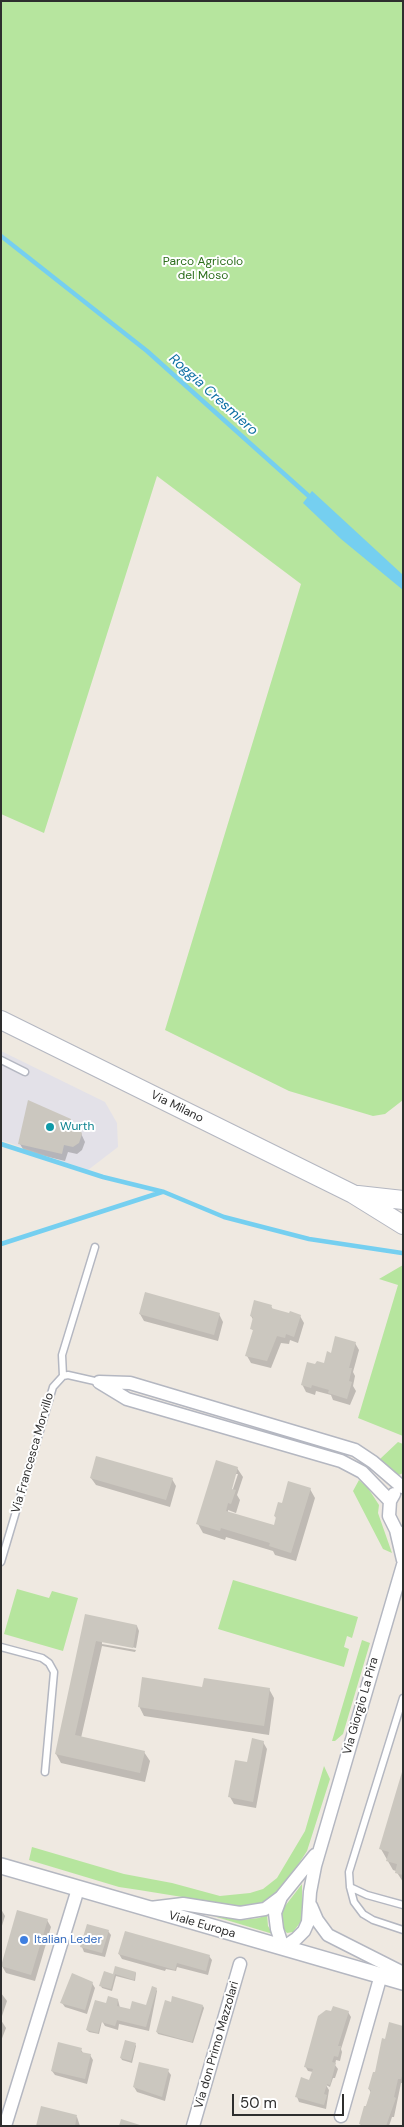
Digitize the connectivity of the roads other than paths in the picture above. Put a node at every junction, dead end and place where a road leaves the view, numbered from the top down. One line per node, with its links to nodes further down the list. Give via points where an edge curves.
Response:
1 (1, 1020): 4 (main road, Via Milano)
2 (1, 1060): 3 (lane)
3 (25, 1072)
4 (353, 1194): 5 (main road, Via Milano); 6 (main road, Via Milano)
5 (403, 1200)
6 (403, 1225)
7 (95, 1247): 8 (lane, via 62,1355)
8 (63, 1376): 9 (lane, via 74,1375); 18 (lane, Via Francesca Morvillo, via 53,1387)
9 (99, 1382): 10 (street, via 130,1383); 12 (street, via 127,1399)
10 (223, 1410): 11 (street); 12 (street)
11 (272, 1425): 13 (street); 14 (street, via 355,1450)
12 (218, 1426): 13 (street)
13 (266, 1441): 15 (street, via 348,1465 362,1472)
14 (402, 1486): 15 (street)
15 (390, 1501): 16 (street, via 389,1516)
16 (399, 1533): 17 (street)
17 (403, 1560)
18 (1, 1562)
19 (403, 1565): 23 (street, Via Giorgio La Pira)
20 (1, 1647): 22 (lane, via 42,1658 49,1662 54,1672)
21 (403, 1698): 25 (lane, via 350,1872)
22 (45, 1772)
23 (320, 1847): 27 (street); 29 (street, Via Giorgio La Pira, via 310,1892)
24 (1, 1866): 26 (street, Viale Europa)
25 (350, 1888): 28 (lane); 31 (lane, via 354,1902 363,1914)
26 (78, 1889): 30 (street, Viale Europa); 38 (street)
27 (281, 1897): 30 (street, via 265,1909 240,1913 183,1904); 32 (street, via 275,1912)
28 (403, 1905)
29 (311, 1906): 32 (street, Via Giorgio La Pira, via 304,1931); 34 (street, via 328,1935)
30 (145, 1908): 32 (street, Viale Europa)
31 (403, 1930)
32 (283, 1948): 35 (street, Viale Europa)
33 (240, 1964): 39 (street, Via don Primo Mazzolari)
34 (403, 1973)
35 (381, 1975): 36 (street, Viale Europa); 37 (street)
36 (403, 1982)
37 (342, 2116)
38 (5, 2126)
39 (193, 2126)

